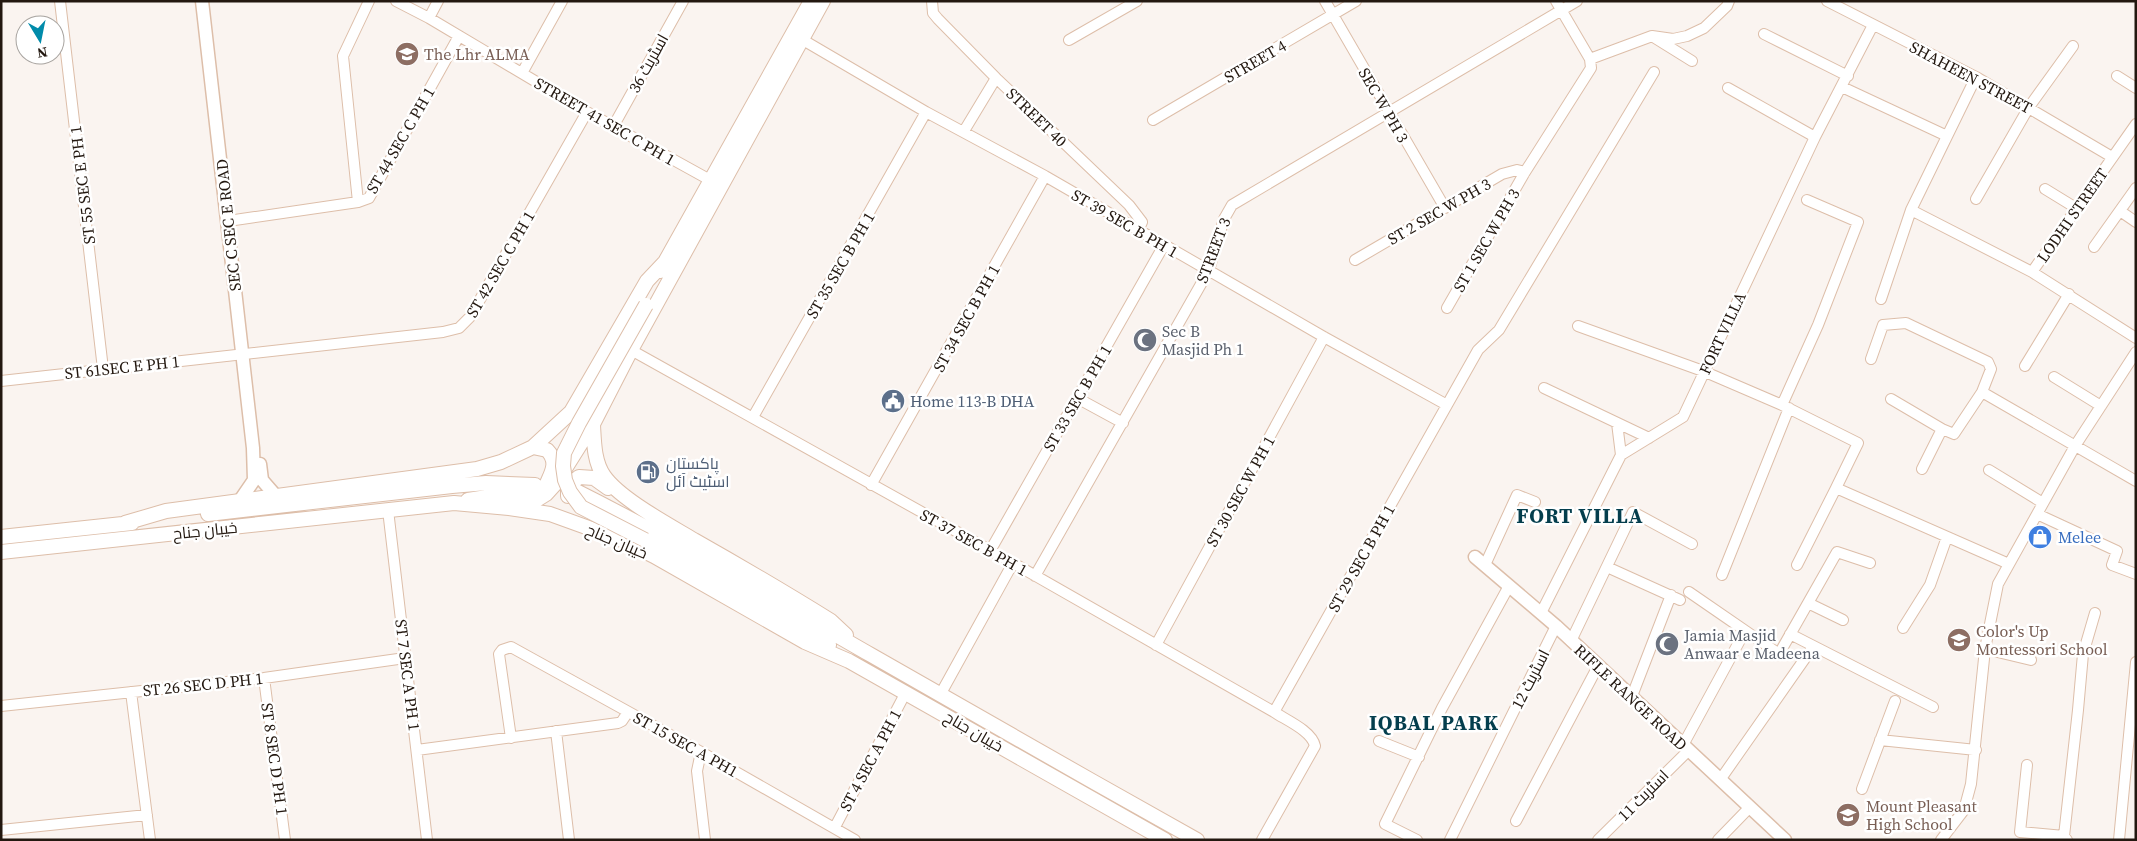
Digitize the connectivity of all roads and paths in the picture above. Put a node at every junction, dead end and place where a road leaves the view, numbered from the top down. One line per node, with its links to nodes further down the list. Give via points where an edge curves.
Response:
1 (60, 1): 81 (street, ST 55 SEC E PH 1)
2 (202, 1): 61 (street, SEC C SEC E ROAD)
3 (369, 1): 56 (street, via 343,56)
4 (396, 1): 19 (street, STREET 41 SEC C PH 1)
5 (438, 1): 19 (street)
6 (562, 1): 30 (street)
7 (683, 1): 44 (street, اسٹریٹ 36)
8 (812, 1): 51 (main road)
9 (824, 1): 24 (main road)
10 (932, 1): 33 (street, STREET 40, via 933,13)
11 (1137, 1): 25 (street)
12 (1325, 1): 18 (street, SEC W PH 3)
13 (1356, 1): 18 (street, STREET 4)
14 (1577, 1): 17 (street, STREET 3)
15 (1729, 1): 23 (street, via 1704,28 1687,36 1673,40)
16 (1827, 1): 20 (street, SHAHEEN STREET)
17 (1558, 6): 27 (street); 41 (street, STREET 3)
18 (1333, 15): 41 (street, SEC W PH 3); 42 (street, STREET 4)
19 (429, 18): 22 (street, STREET 41 SEC C PH 1)
20 (1873, 25): 31 (street, FORT VILLA); 34 (street, SHAHEEN STREET)
21 (1764, 34): 31 (street)
22 (459, 36): 30 (street, STREET 41 SEC C PH 1); 56 (street, ST 44 SEC C PH 1, via 369,198)
23 (1652, 36): 27 (street); 28 (street)
24 (803, 40): 40 (street, ST 39 SEC B PH 1); 76 (main road)
25 (1069, 40)
26 (2073, 46): 38 (street)
27 (1590, 59): 49 (street, ST 1 SEC W PH 3, via 1591,68)
28 (1692, 61)
29 (1654, 72): 89 (street, ST 29 SEC B PH 1, via 1499,330 1478,350)
30 (522, 73): 39 (street, STREET 41 SEC C PH 1)
31 (1848, 76): 35 (street, FORT VILLA)
32 (2117, 76): 37 (street)
33 (996, 78): 45 (street); 63 (street, STREET 40, via 1129,204 1142,222)
34 (1976, 78): 38 (street, SHAHEEN STREET); 46 (street)
35 (1842, 87): 46 (street); 47 (street, FORT VILLA)
36 (1728, 88): 47 (street)
37 (2136, 88)
38 (2030, 107): 48 (street, SHAHEEN STREET); 54 (street)
39 (587, 112): 44 (street, STREET 41 SEC C PH 1); 78 (street, ST 42 SEC C PH 1, via 470,317 459,328)
40 (926, 112): 45 (street, ST 39 SEC B PH 1); 92 (street, ST 35 SEC B PH 1)
41 (1388, 112): 57 (street, SEC W PH 3); 68 (street, STREET 3, via 1236,201 1224,219)
42 (1153, 120)
43 (2136, 124): 48 (street, LODHI STREET)
44 (614, 125): 51 (street, STREET 41 SEC C PH 1)
45 (964, 131): 50 (street, ST 39 SEC B PH 1)
46 (1947, 136): 59 (street)
47 (1815, 137): 82 (street, FORT VILLA)
48 (2112, 157): 58 (street, LODHI STREET)
49 (1525, 172): 57 (street, ST 2 SEC W PH 3, via 1517,170 1502,174); 72 (street, ST 1 SEC W PH 3)
50 (1045, 176): 63 (street, ST 39 SEC B PH 1); 106 (street, ST 34 SEC B PH 1)
51 (710, 180): 67 (main road)
52 (2136, 188): 60 (street)
53 (2045, 189): 58 (street)
54 (1976, 199)
55 (1807, 200): 91 (street, via 1858,222)
56 (358, 202): 61 (street, ST 44 SEC C PH 1)
57 (1445, 208): 66 (street, ST 2 SEC W PH 3)
58 (2076, 208): 69 (street, LODHI STREET)
59 (1911, 210): 69 (street); 71 (street)
60 (2120, 211): 62 (street); 65 (street)
61 (228, 222): 78 (street, SEC C SEC E ROAD)
62 (2136, 222)
63 (1138, 231): 64 (street, ST 39 SEC B PH 1)
64 (1164, 245): 68 (street, ST 39 SEC B PH 1); 87 (street, ST 33 SEC B PH 1)
65 (2094, 247)
66 (1355, 260)
67 (664, 263): 98 (main road, via 647,282 571,412); 151 (main road, bridge, via 646,305 564,453 565,480 570,492 581,507 750,597 824,641)
68 (1209, 270): 74 (street, ST 39 SEC B PH 1); 93 (street, STREET 3)
69 (2032, 272): 70 (street)
70 (2069, 294): 75 (street); 80 (street)
71 (1881, 299)
72 (1447, 308)
73 (1578, 326): 82 (street)
74 (1324, 337): 89 (street, ST 39 SEC B PH 1); 145 (street, ST 30 SEC W PH 1)
75 (2136, 338)
76 (631, 350): 92 (street, ST 37 SEC B PH 1); 95 (main road)
77 (2136, 352): 90 (street)
78 (242, 355): 81 (street, ST 61SEC E PH 1); 100 (street, SEC C SEC E ROAD)
79 (1871, 359): 86 (street, via 1883,325 1906,323 1988,362 1992,369)
80 (2025, 366)
81 (103, 369): 84 (street, ST 61SEC E PH 1)
82 (1704, 371): 91 (street); 97 (street, FORT VILLA, via 1683,417)
83 (2054, 377): 90 (street)
84 (1, 381)
85 (1544, 388): 94 (street)
86 (1982, 392): 96 (street, via 1954,434); 99 (street)
87 (1077, 398): 93 (street); 123 (street, ST 33 SEC B PH 1)
88 (1891, 399): 96 (street)
89 (1448, 405): 163 (street, ST 29 SEC B PH 1)
90 (2100, 406): 99 (street)
91 (1786, 407): 107 (street, via 1858,443); 132 (street)
92 (753, 417): 106 (street, ST 37 SEC B PH 1)
93 (1123, 423): 133 (street, STREET 3)
94 (1618, 423): 97 (street); 101 (street)
95 (593, 424): 109 (main road); 110 (main road, via 600,468 606,479)
96 (1942, 429): 102 (street)
97 (1649, 438): 101 (street, FORT VILLA)
98 (533, 446): 109 (main road, via 552,456 554,465 545,487); 111 (main road, via 501,462 477,468)
99 (2075, 446): 104 (street); 114 (street)
100 (253, 448): 111 (street, SEC C SEC E ROAD, via 259,460 262,480); 112 (street, SEC C SEC E ROAD, via 254,480)
101 (1621, 455): 137 (street)
102 (1922, 469)
103 (1989, 470): 114 (street)
104 (2136, 481)
105 (535, 485): 118 (main road, خیبان جناح, via 486,483 452,486)
106 (871, 485): 123 (street, ST 37 SEC B PH 1)
107 (1836, 488): 120 (street); 129 (street)
108 (574, 490): 147 (main road, خیبان جناح)
109 (546, 494): 115 (main road, via 538,499 500,496)
110 (622, 494): 121 (main road, via 594,478 583,477 575,479 567,489 579,511); 147 (main road, via 831,621)
111 (275, 495): 112 (main road)
112 (241, 499): 118 (main road, via 166,511)
113 (1535, 502): 125 (street, via 1517,495)
114 (2043, 502): 117 (street)
115 (454, 503): 116 (main road, خیبان جناح); 121 (main road, خیبان جناح, via 550,514)
116 (388, 510): 124 (main road, خیبان جناح); 149 (street, ST 7 SEC A PH 1)
117 (2037, 514): 128 (street); 131 (street, via 2117,551 2112,565)
118 (125, 524): 119 (main road, خیبان جناح)
119 (1, 537)
120 (1946, 537): 128 (street); 141 (street, via 1930,585)
121 (622, 540): 151 (main road, خیبان جناح, via 805,642)
122 (1692, 544): 130 (street, via 1633,512)
123 (990, 551): 126 (street, ST 37 SEC B PH 1)
124 (1, 552)
125 (1480, 561): 134 (street, RIFLE RANGE ROAD)
126 (1013, 563): 133 (street, ST 37 SEC B PH 1); 157 (street)
127 (1870, 563): 136 (street, via 1837,552)
128 (2010, 564): 148 (street, via 1998,584)
129 (1797, 565)
130 (1607, 567): 144 (street); 158 (street, via 1675,598)
131 (2136, 574)
132 (1722, 575)
133 (1035, 576): 145 (street, ST 37 SEC B PH 1)
134 (1509, 586): 137 (street, RIFLE RANGE ROAD); 173 (street)
135 (1689, 592): 142 (street)
136 (1808, 603): 139 (street); 143 (street)
137 (1541, 613): 140 (street, RIFLE RANGE ROAD)
138 (2095, 613): 183 (street, via 2083,654)
139 (1843, 620)
140 (1556, 626): 144 (street, RIFLE RANGE ROAD); 193 (street, اسٹریٹ 12)
141 (1903, 628)
142 (1745, 631): 143 (street, via 1779,654); 169 (street, اسٹریٹ 11)
143 (1790, 634): 146 (street)
144 (1572, 641): 153 (street, RIFLE RANGE ROAD)
145 (1156, 645): 163 (street, ST 37 SEC B PH 1)
146 (1813, 647): 161 (street); 175 (street)
147 (859, 648): 157 (main road, خیبان جناح)
148 (1984, 649): 150 (street); 171 (street)
149 (405, 658): 154 (street, ST 26 SEC D PH 1); 170 (street, ST 7 SEC A PH 1)
150 (2031, 660)
151 (849, 661): 156 (main road, خیبان جناح)
152 (2136, 662): 164 (street)
153 (1598, 666): 158 (street, RIFLE RANGE ROAD); 179 (street)
154 (264, 678): 155 (street, ST 26 SEC D PH 1); 185 (street, ST 8 SEC D PH 1)
155 (132, 692): 160 (street, ST 26 SEC D PH 1); 178 (street)
156 (906, 692): 180 (street, ST 4 SEC A PH 1); 189 (main road, خیبان جناح)
157 (940, 695): 190 (main road, خیبان جناح)
158 (1632, 696): 169 (street, RIFLE RANGE ROAD)
159 (1895, 701): 167 (street)
160 (1, 706)
161 (1933, 707)
162 (628, 712): 165 (street, ST 15 SEC A PH1, via 618,723); 166 (street, via 515,648 506,648 500,654); 172 (street, ST 15 SEC A PH1)
163 (1274, 712): 191 (street, ST 37 SEC B PH 1, via 1314,739 1315,746)
164 (2133, 725): 198 (street)
165 (556, 731): 166 (street, ST 15 SEC A PH1); 187 (street)
166 (511, 738): 170 (street, ST 15 SEC A PH1)
167 (1880, 740): 171 (street); 176 (street)
168 (1378, 741): 173 (street)
169 (1686, 747): 175 (street, RIFLE RANGE ROAD); 194 (street, اسٹریٹ 11)
170 (417, 750): 186 (street, ST 7 SEC A PH 1)
171 (1976, 750): 197 (street, via 1964,810)
172 (702, 752): 180 (street, ST 15 SEC A PH1); 188 (street, via 697,771)
173 (1419, 757): 192 (street, via 1385,824)
174 (2027, 764): 183 (street, via 2020,832)
175 (1720, 780): 177 (street, RIFLE RANGE ROAD)
176 (1862, 788)
177 (1750, 806): 195 (street); 196 (street, RIFLE RANGE ROAD)
178 (147, 815): 181 (street); 184 (street)
179 (1516, 821)
180 (835, 827): 182 (street, ST 15 SEC A PH1)
181 (1, 830)
182 (850, 838)
183 (2065, 838)
184 (150, 840)
185 (285, 840)
186 (427, 840)
187 (569, 840)
188 (705, 840)
189 (1165, 840)
190 (1197, 840)
191 (1262, 840)
192 (1417, 840)
193 (1450, 840)
194 (1598, 840)
195 (1718, 840)
196 (1785, 840)
197 (1941, 840)
198 (2119, 840)

